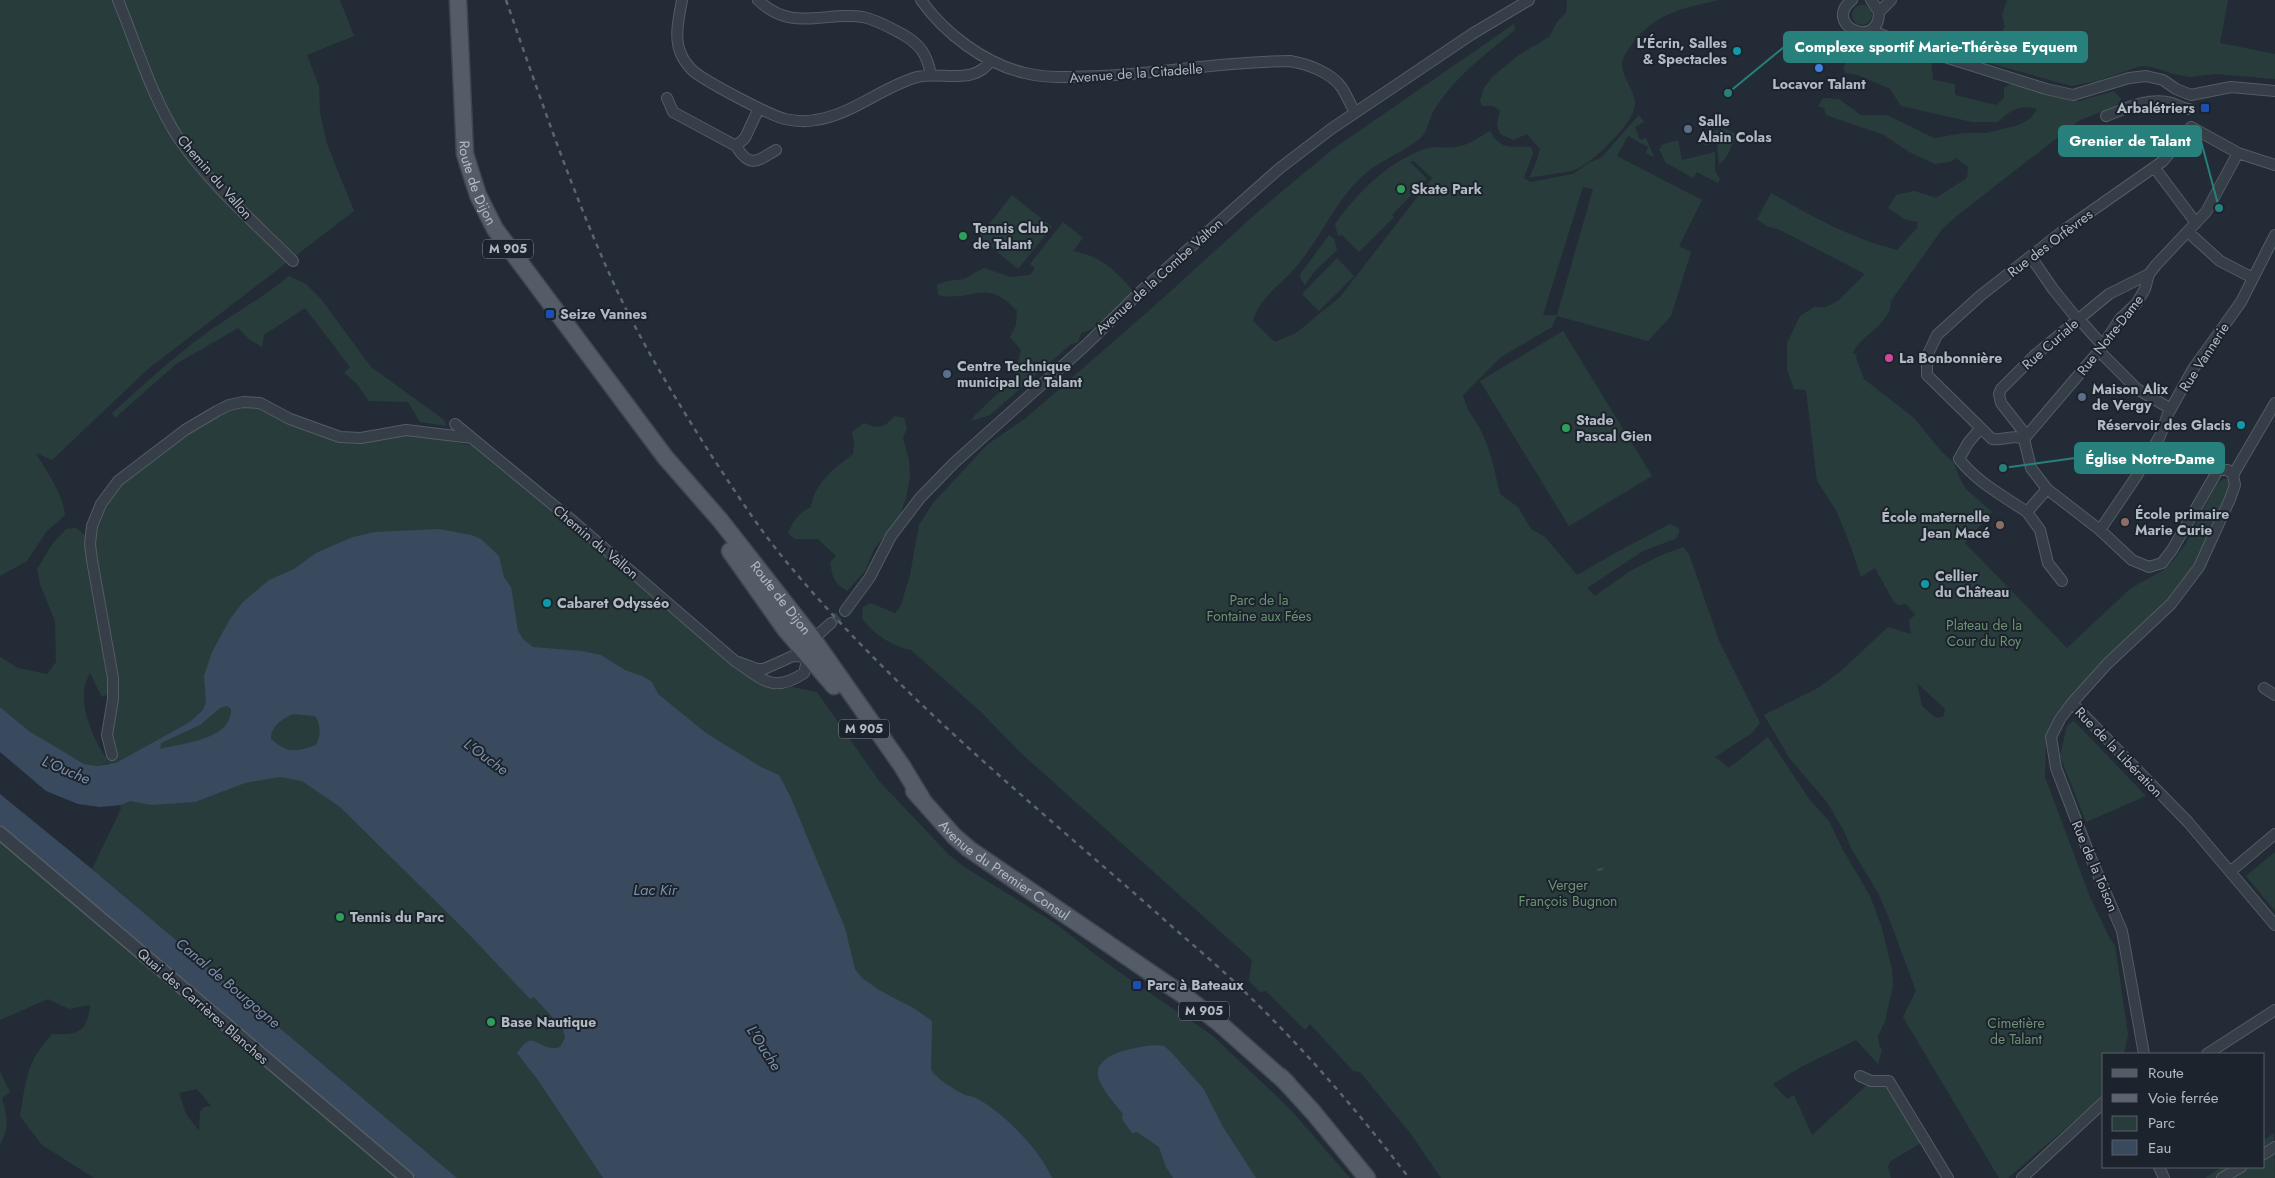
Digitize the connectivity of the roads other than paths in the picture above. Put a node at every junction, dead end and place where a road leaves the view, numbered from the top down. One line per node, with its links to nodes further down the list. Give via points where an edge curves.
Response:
1 (118, 0): 32 (street, Chemin du Vallon, via 163,111 179,139 229,197)
2 (458, 0): 43 (main road, Route de Dijon / M 905, via 465,154 481,202 508,249)
3 (682, 0): 18 (street, via 678,42 686,63)
4 (758, 0): 14 (street, via 787,18 855,17 885,24 922,48)
5 (921, 0): 13 (street, Avenue de la Citadelle, via 956,38)
6 (1529, 0): 20 (street, Avenue de la Combe Valton)
7 (1871, 0): 10 (street)
8 (1891, 0): 10 (street)
9 (1847, 2): 11 (street, via 1844,16 1850,28 1860,33)
10 (1879, 15): 11 (street); 12 (street, via 1890,32)
11 (1871, 30): 12 (street)
12 (1904, 44): 16 (street, via 2073,95 2146,76 2163,80)
13 (991, 60): 14 (street, via 973,74); 20 (street, Avenue de la Citadelle, via 1022,73 1059,78 1290,61 1322,72 1340,86)
14 (931, 75): 18 (street, via 890,86 835,115 815,120 786,119)
15 (2275, 92): 16 (street, via 2231,87)
16 (2191, 95): 19 (street)
17 (667, 98): 23 (street, via 673,112)
18 (759, 108): 23 (street, via 745,138)
19 (2189, 109): 21 (street, via 2153,100); 22 (street)
20 (1355, 112): 50 (street, Avenue de la Combe Valton, via 1280,168 954,462 920,498 891,536 870,577)
21 (2106, 116)
22 (2191, 127): 25 (street); 27 (street, Rue des Orfèvres, via 2172,152)
23 (736, 146): 24 (street, via 742,156 756,162)
24 (776, 150)
25 (2238, 153): 26 (street); 28 (street, Rue Notre-Dame, via 2215,199)
26 (2275, 165)
27 (2154, 167): 28 (street); 31 (street, Rue des Orfèvres)
28 (2196, 223): 29 (street, Rue Notre-Dame)
29 (2188, 232): 33 (street, Rue Notre-Dame); 34 (street, via 2220,260)
30 (2275, 235): 34 (street, Rue Vannerie)
31 (2031, 257): 35 (street); 40 (street, Rue des Orfèvres, via 1980,296 1937,335 1927,356 1926,370 1936,386)
32 (293, 261)
33 (2149, 274): 35 (street, Rue Curiale, via 2109,294); 36 (street, Rue Notre-Dame, via 2136,304 2120,319)
34 (2253, 278): 38 (street, Rue Vannerie, via 2241,302 2193,369)
35 (2078, 319): 36 (street); 41 (street, Rue Curiale, via 2035,355 1999,394 2001,403)
36 (2101, 348): 38 (street, via 2137,389); 41 (street, Rue Notre-Dame)
37 (2275, 403): 44 (street)
38 (2171, 409): 47 (street, Rue Vannerie, via 2160,436 2136,477)
39 (455, 424): 42 (street, Chemin du Vallon)
40 (1980, 429): 41 (street, via 1992,439); 46 (street, via 1959,459 1997,494)
41 (2025, 437): 45 (street, via 2031,468)
42 (472, 438): 54 (street, Chemin du Vallon); 59 (street, via 406,430 360,438 340,437 290,419 260,403 243,402 201,419 118,480 96,514 90,544 113,678 107,735)
43 (665, 457): 48 (main road, Route de Dijon / M 905, via 675,477); 52 (main road, Route de Dijon / M 905, via 720,520)
44 (2233, 476): 47 (street, via 2228,470 2218,470 2172,550 2156,566 2149,567 2132,560); 58 (street, Rue de la Libération, via 2235,485 2230,499 2194,573 2171,604 2107,664)
45 (2047, 489): 46 (street); 47 (street)
46 (2027, 512): 49 (street, via 2040,530 2048,563)
47 (2100, 530)
48 (725, 543): 52 (main road, Route de Dijon / M 905, via 751,569 804,635); 53 (main road, Route de Dijon / M 905)
49 (2062, 581)
50 (845, 611)
51 (831, 623): 52 (street)
52 (813, 639): 53 (main road); 55 (main road, Avenue du Premier Consul / M 905)
53 (808, 657): 54 (street, Chemin du Vallon, via 793,656 757,669); 54 (street, Chemin du Vallon, via 804,673 779,684 769,682); 55 (main road, Avenue du Premier Consul / M 905, via 822,662); 60 (main road, Avenue du Premier Consul / M 905, via 826,676 885,759)
54 (735, 661)
55 (842, 682): 60 (main road, Avenue du Premier Consul / M 905)
56 (2264, 688): 57 (street)
57 (2275, 696)
58 (2072, 703): 63 (street, Rue de la Libération); 69 (street, Rue de la Toison, via 2051,737 2056,768 2122,931)
59 (112, 755)
60 (922, 799): 65 (main road, Avenue du Premier Consul / M 905, via 968,849)
61 (0, 833): 77 (street, Quai des Carrières Blanches)
62 (2275, 834): 63 (street)
63 (2231, 871): 64 (street, Rue de la Libération)
64 (2275, 925)
65 (1095, 934): 66 (main road, Avenue du Premier Consul / M 905); 67 (main road, Avenue du Premier Consul / M 905, via 1108,936)
66 (1112, 949): 67 (main road, Avenue du Premier Consul / M 905, via 1124,951 1157,973); 74 (main road, Avenue du Premier Consul / M 905, via 1205,1012)
67 (1170, 977): 74 (main road, Avenue du Premier Consul / M 905, via 1210,1006)
68 (2275, 1010): 72 (street)
69 (2140, 1036): 70 (street, Rue de la Toison); 71 (street, Rue de la Toison)
70 (2138, 1053)
71 (2144, 1053)
72 (2209, 1053)
73 (1860, 1076): 79 (street, via 1871,1081 1889,1081)
74 (1288, 1084): 78 (main road, Avenue du Premier Consul / M 905)
75 (2102, 1104): 80 (street)
76 (2240, 1168): 81 (street)
77 (407, 1178)
78 (1367, 1178)
79 (1948, 1178)
80 (2022, 1178)
81 (2222, 1178)

